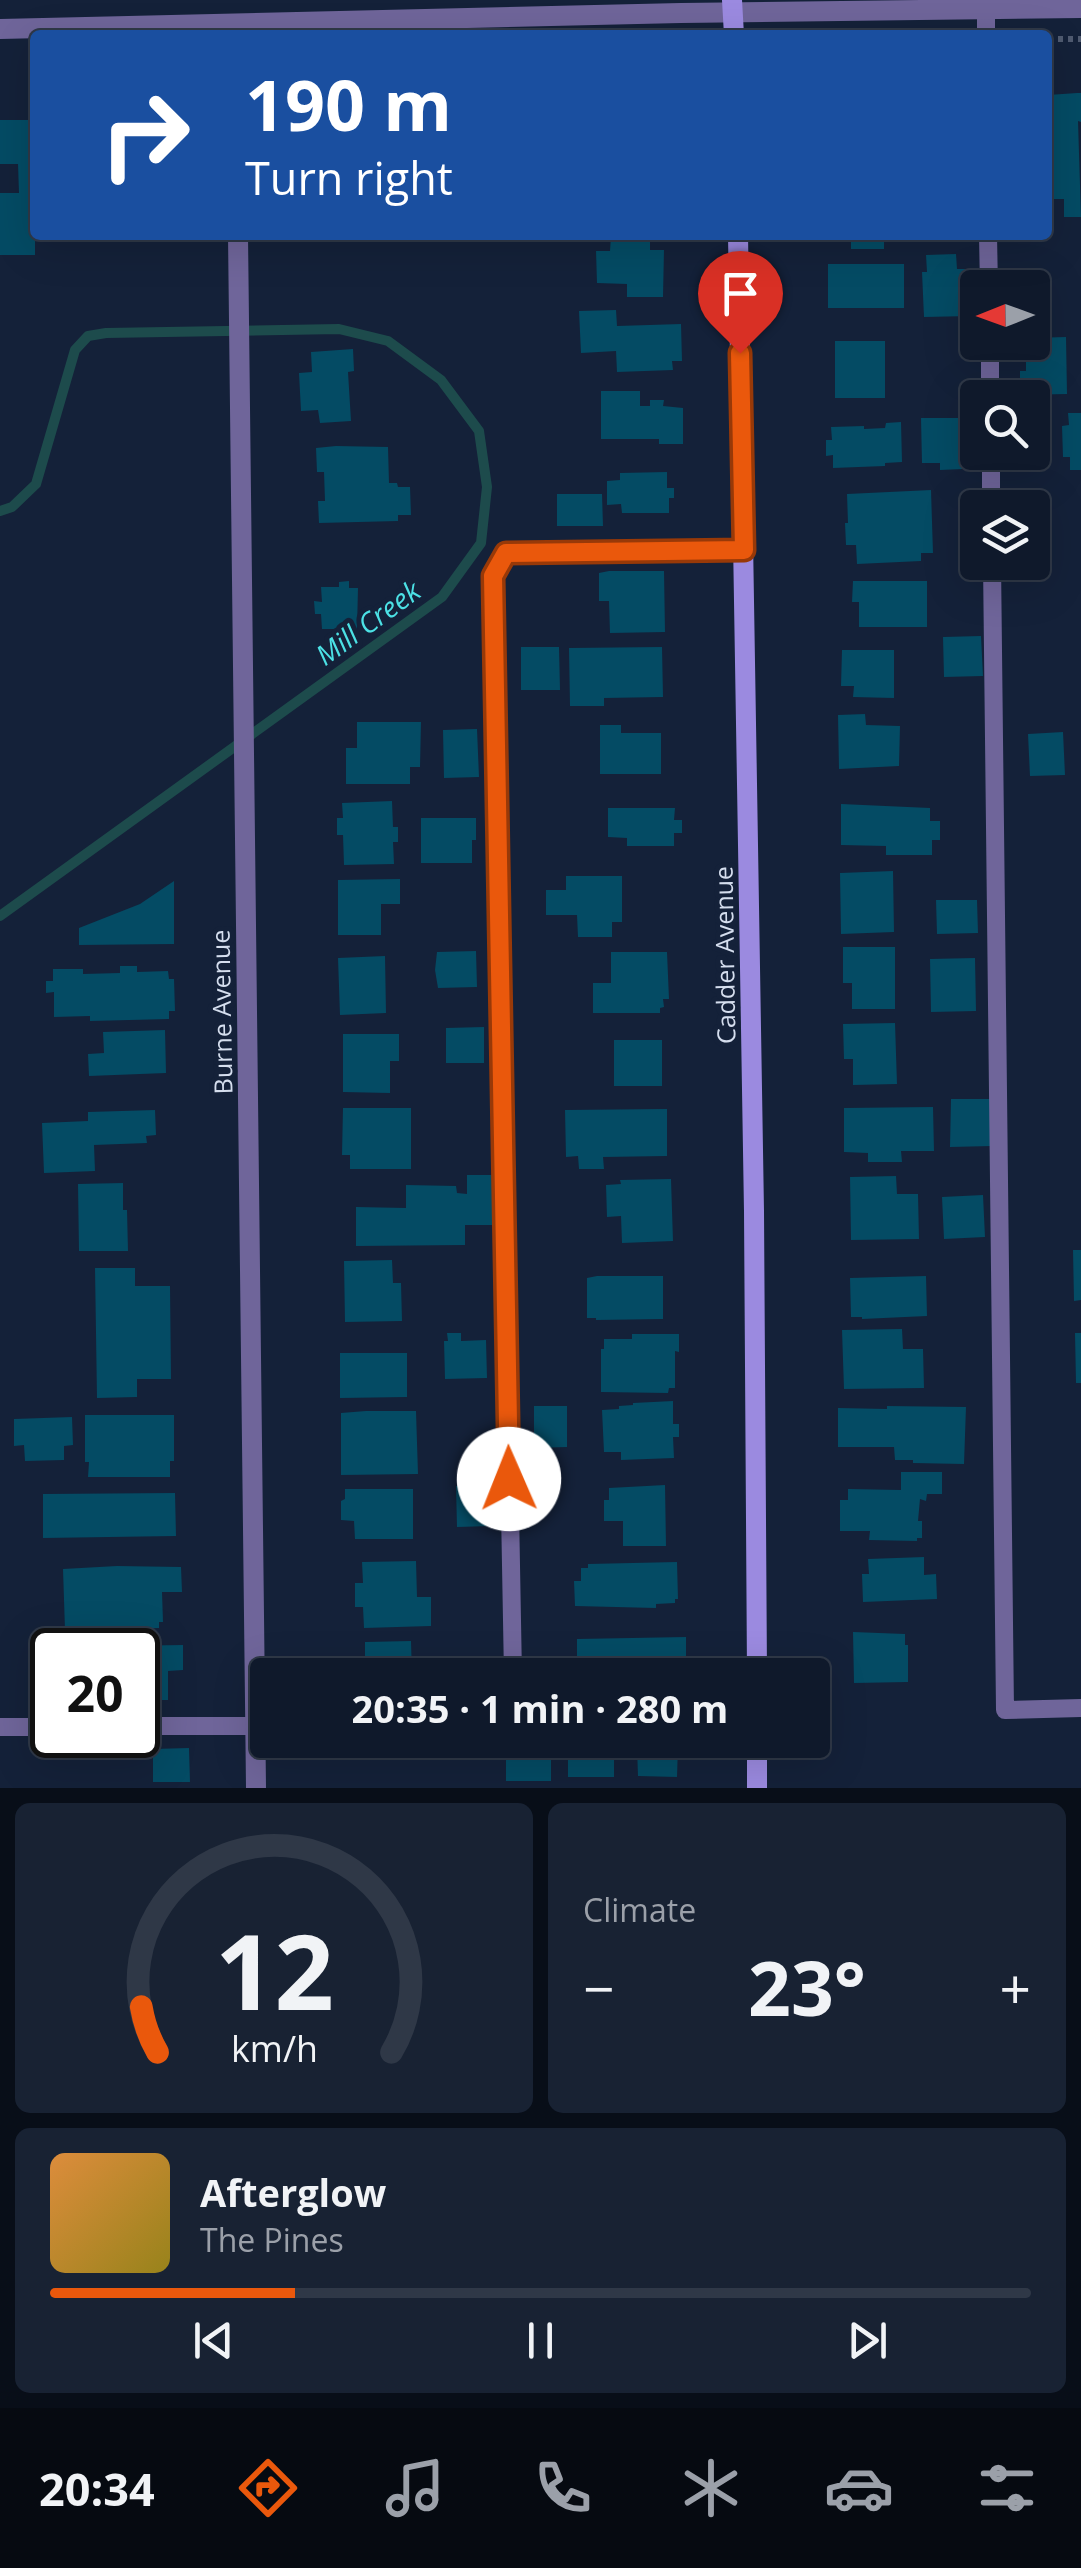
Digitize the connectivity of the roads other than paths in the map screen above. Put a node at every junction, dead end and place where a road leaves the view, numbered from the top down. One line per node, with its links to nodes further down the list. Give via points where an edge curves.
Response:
1 (733, 6): 3 (street); 5 (street)
2 (1081, 8): 3 (street)
3 (986, 9): 6 (lane)
4 (0, 29): 5 (street)
5 (238, 30)
6 (986, 30)
7 (238, 240): 13 (street, Burne Avenue)
8 (738, 240): 11 (main road, Cadder Avenue)
9 (988, 240): 10 (lane)
10 (989, 270)
11 (744, 550): 14 (lane, via 506,553 493,576); 15 (main road, Cadder Avenue)
12 (992, 580): 16 (lane, via 1005,1710)
13 (260, 1658)
14 (513, 1658)
15 (756, 1658)
16 (1081, 1708)
17 (160, 1726): 18 (lane)
18 (250, 1726)
19 (0, 1727): 20 (lane)
20 (30, 1727)
21 (258, 1758): 23 (street, Burne Avenue)
22 (757, 1758): 24 (main road)
23 (256, 1788)
24 (756, 1788)

